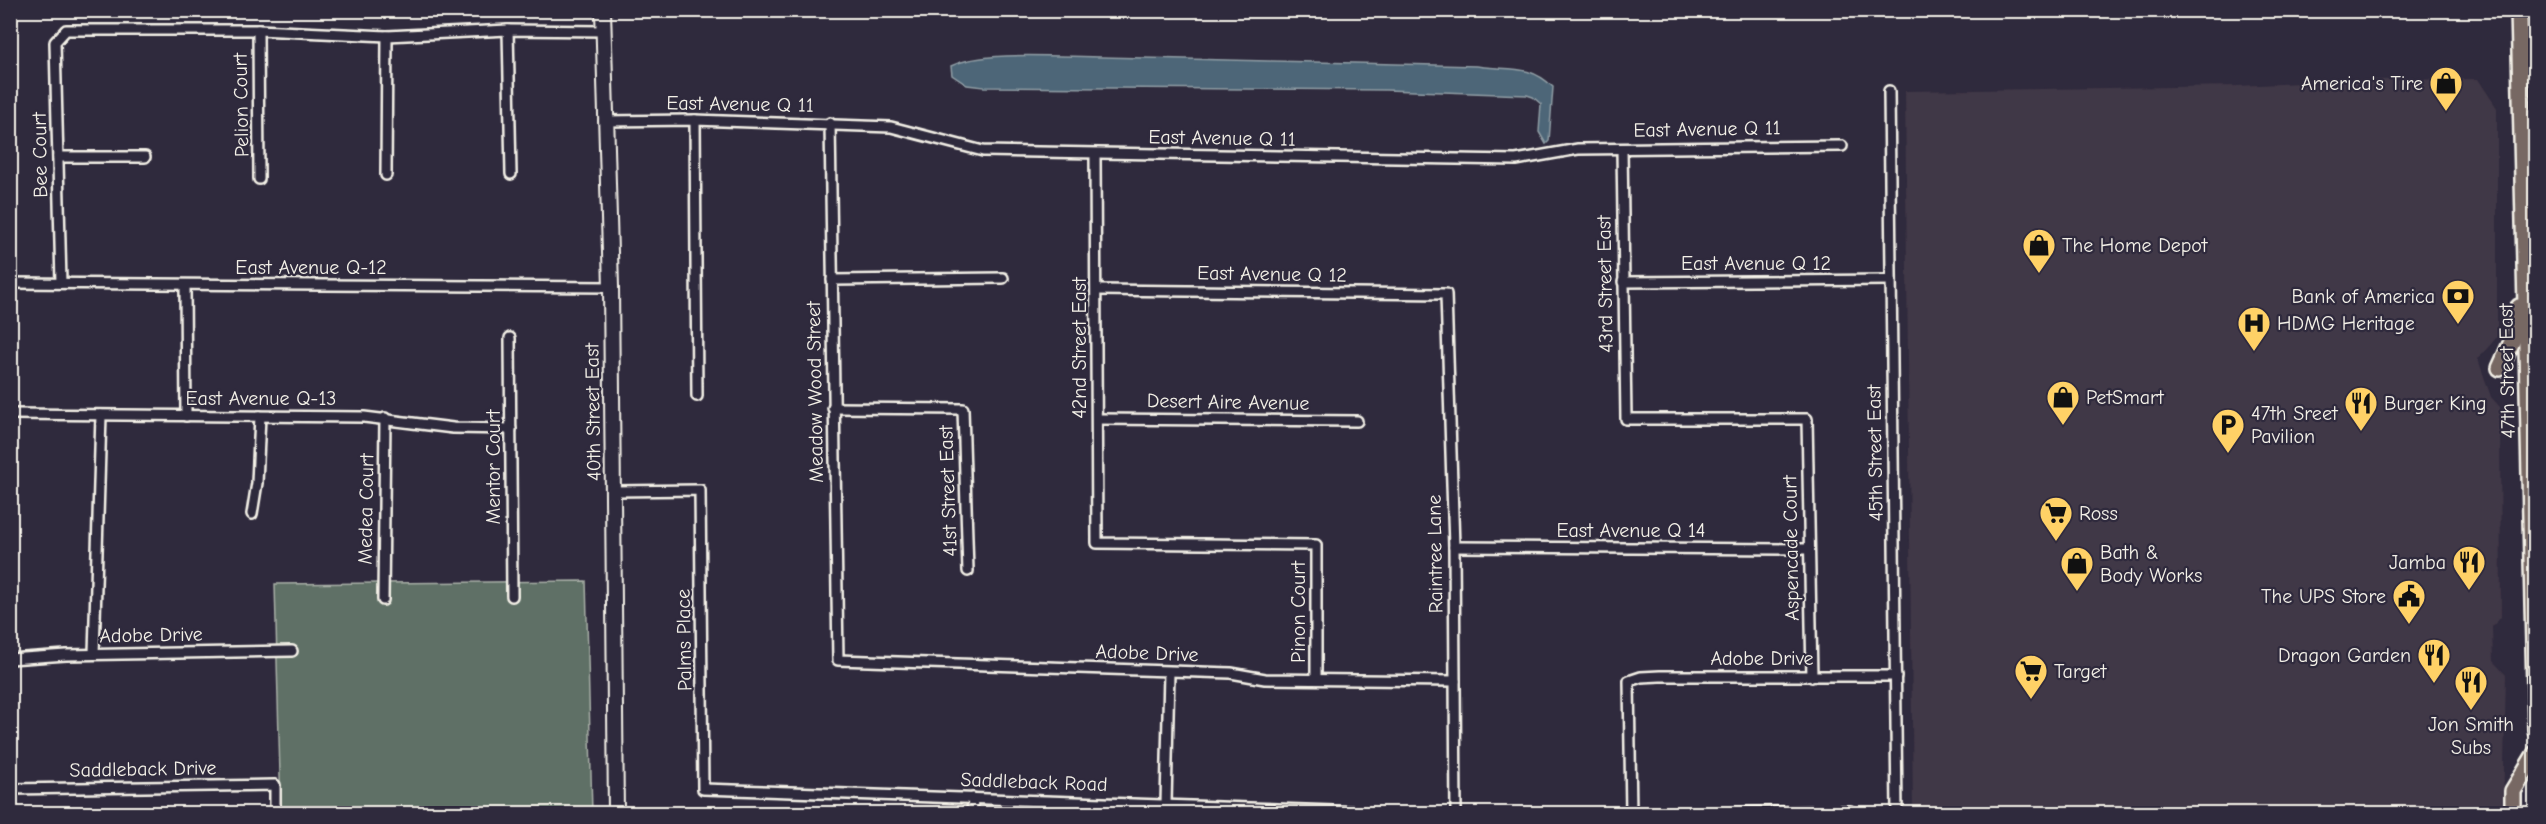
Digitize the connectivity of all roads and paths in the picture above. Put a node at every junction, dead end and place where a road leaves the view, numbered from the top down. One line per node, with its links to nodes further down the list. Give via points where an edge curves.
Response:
1 (603, 10): 5 (main road, 40th Street East)
2 (2519, 10): 19 (highway, 47th Street East)
3 (258, 30): 6 (street); 14 (street, Bee Court, via 66,30 55,42); 18 (street, Pelion Court)
4 (508, 30): 5 (street); 6 (street); 16 (street)
5 (603, 32): 9 (main road, 40th Street East)
6 (387, 36): 17 (street)
7 (1889, 92): 22 (street, 45th Street East)
8 (695, 120): 9 (street, East Avenue Q 11); 10 (street, East Avenue Q 11); 32 (street)
9 (604, 121): 27 (main road, 40th Street East)
10 (830, 123): 13 (street, East Avenue Q 11, via 891,127 983,151); 21 (street, Meadow Wood Street)
11 (1842, 146): 12 (street, East Avenue Q 11)
12 (1622, 149): 13 (street, East Avenue Q 11, via 1578,149 1516,160); 23 (street, 43rd Street East)
13 (1095, 154): 28 (street, 42nd Street East)
14 (58, 157): 15 (street); 25 (street, Bee Court)
15 (145, 157)
16 (511, 174)
17 (386, 175)
18 (259, 179)
19 (2524, 195): 31 (highway, via 2517,211 2520,314); 43 (highway, 47th Street East)
20 (1003, 279): 21 (street)
21 (832, 280): 33 (street, Meadow Wood Street)
22 (1891, 280): 23 (street, East Avenue Q 12); 57 (street, 45th Street East)
23 (1623, 282): 40 (street, 43rd Street East, via 1626,419)
24 (10, 283): 25 (street, East Avenue Q-12)
25 (61, 283): 26 (street, East Avenue Q-12)
26 (185, 285): 27 (street, East Avenue Q-12); 36 (street)
27 (611, 287): 44 (main road, 40th Street East)
28 (1097, 290): 29 (street, East Avenue Q 12); 39 (street, 42nd Street East)
29 (1446, 294): 47 (street, Raintree Lane)
30 (510, 338): 42 (street, Mentor Court)
31 (2500, 368)
32 (697, 396)
33 (833, 408): 49 (street, 41st Street East, via 963,409); 55 (street, Meadow Wood Street)
34 (10, 414): 35 (street, East Avenue Q-13)
35 (100, 415): 36 (street, East Avenue Q-13); 53 (street)
36 (186, 416): 37 (street, East Avenue Q-13)
37 (260, 416): 38 (street, East Avenue Q-13); 45 (street)
38 (385, 418): 42 (street, East Avenue Q-13, via 453,428); 51 (street, Medea Court)
39 (1098, 419): 41 (street, Desert Aire Avenue); 46 (street, 42nd Street East, via 1097,543)
40 (1806, 419): 48 (street, Aspencade Court)
41 (1357, 422)
42 (511, 429): 50 (street, Mentor Court)
43 (2532, 451): 61 (highway, 47th Street East)
44 (614, 491): 64 (street, Palms Place, via 700,490); 70 (main road, 40th Street East)
45 (252, 514)
46 (1316, 545): 59 (street, Pinon Court)
47 (1454, 547): 48 (street, East Avenue Q 14); 60 (street, Raintree Lane)
48 (1808, 549): 58 (street, Aspencade Court)
49 (968, 571)
50 (512, 597)
51 (383, 600)
52 (292, 651): 53 (street, Adobe Drive)
53 (94, 654): 54 (street, Adobe Drive)
54 (10, 659)
55 (838, 660): 56 (street, Adobe Drive)
56 (1169, 672): 59 (street, Adobe Drive); 66 (street)
57 (1896, 676): 58 (street, Adobe Drive); 75 (street, 45th Street East)
58 (1812, 677): 73 (street, Adobe Drive, via 1660,676 1629,681)
59 (1316, 679): 60 (street, Adobe Drive)
60 (1455, 681): 72 (street, Raintree Lane)
61 (2535, 730)
62 (2535, 753): 76 (highway, via 2512,791)
63 (10, 789): 69 (street, Saddleback Drive, via 275,784)
64 (703, 789): 65 (street, Saddleback Road)
65 (973, 798): 66 (street, Saddleback Road); 71 (street)
66 (1166, 804): 68 (street, Saddleback Road)
67 (1850, 811): 74 (street)
68 (1363, 812)
69 (276, 813)
70 (616, 813)
71 (972, 813)
72 (1456, 813)
73 (1631, 813)
74 (1665, 813)
75 (1897, 813)
76 (2513, 813)

